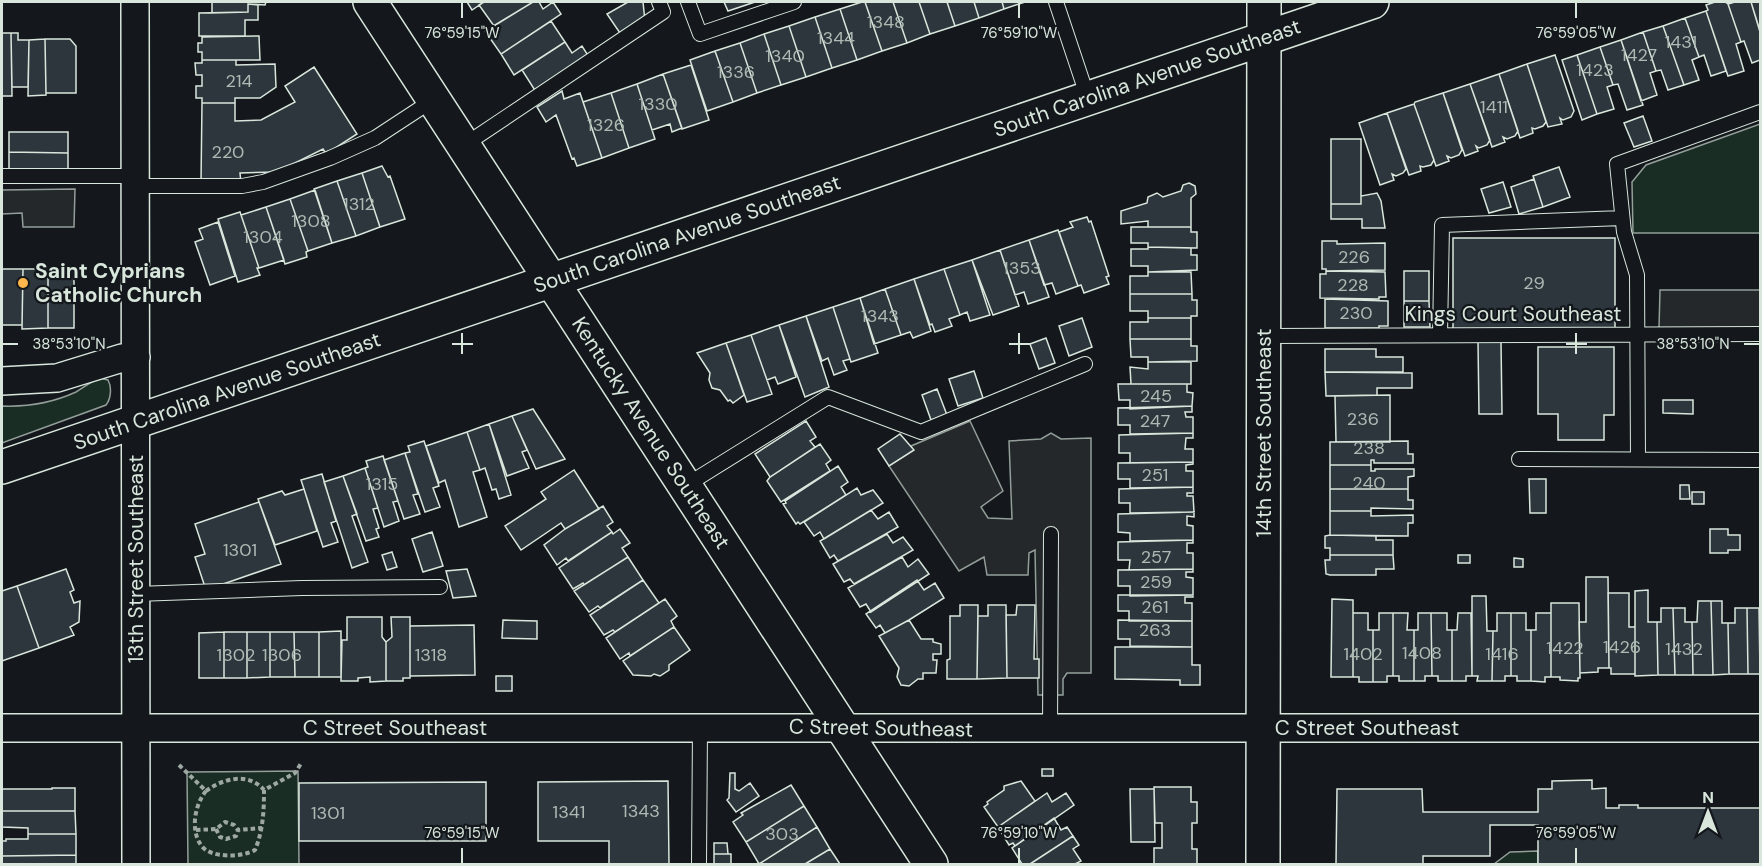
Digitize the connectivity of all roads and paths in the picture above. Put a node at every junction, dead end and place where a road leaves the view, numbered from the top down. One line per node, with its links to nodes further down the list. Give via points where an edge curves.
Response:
1 (135, 2): 15 (street, 13th Street Southeast)
2 (370, 2): 11 (street, Kentucky Avenue Southeast)
3 (659, 2): 13 (lane, via 663,12)
4 (688, 2): 5 (lane, via 700,34)
5 (795, 2)
6 (1056, 2): 10 (lane)
7 (1264, 2): 9 (street, 14th Street Southeast)
8 (1372, 2): 9 (street, South Carolina Avenue Southeast)
9 (1264, 39): 10 (street, South Carolina Avenue Southeast); 21 (street, 14th Street Southeast)
10 (1088, 98): 17 (street, South Carolina Avenue Southeast)
11 (433, 100): 13 (street, Kentucky Avenue Southeast); 15 (lane, via 375,138 263,182 242,186)
12 (1761, 112): 16 (lane, via 1617,164)
13 (463, 146): 17 (street, Kentucky Avenue Southeast)
14 (2, 176): 15 (lane)
15 (135, 181): 22 (street, 13th Street Southeast)
16 (1623, 218): 19 (lane, via 1442,225); 20 (lane, via 1636,275)
17 (552, 280): 25 (street, South Carolina Avenue Southeast); 30 (street, Kentucky Avenue Southeast)
18 (1761, 334): 20 (lane, Kings Court Southeast)
19 (1440, 335): 20 (lane, Kings Court Southeast); 21 (lane, Kings Court Southeast)
20 (1637, 335): 27 (lane)
21 (1265, 336): 38 (street, 14th Street Southeast)
22 (136, 357): 24 (street, via 116,359 57,378); 25 (street, 13th Street Southeast)
23 (1085, 364): 30 (lane, via 921,432 828,397)
24 (2, 381)
25 (136, 421): 29 (street, South Carolina Avenue Southeast); 33 (street, 13th Street Southeast)
26 (1519, 459): 27 (lane)
27 (1638, 459): 28 (lane)
28 (1758, 460)
29 (2, 467)
30 (685, 486): 37 (street, Kentucky Avenue Southeast)
31 (1051, 534): 40 (lane)
32 (440, 587): 33 (lane)
33 (136, 594): 35 (street, 13th Street Southeast)
34 (2, 728): 35 (street, C Street Southeast)
35 (136, 728): 36 (street, C Street Southeast); 49 (street, 13th Street Southeast)
36 (700, 728): 37 (street, C Street Southeast); 50 (lane)
37 (842, 728): 40 (street, C Street Southeast); 51 (street, Kentucky Avenue Southeast)
38 (1263, 728): 39 (street, C Street Southeast); 40 (street, C Street Southeast); 52 (street, 14th Street Southeast)
39 (1761, 728)
40 (1050, 729)
41 (302, 762): 43 (path, via 295,773)
42 (179, 765): 44 (path)
43 (264, 790): 44 (path, via 251,780 239,778); 45 (path)
44 (206, 791): 47 (path, via 197,807)
45 (262, 828): 47 (path, via 255,850 245,855 210,852 201,847); 48 (path)
46 (216, 829): 47 (path); 48 (path, via 225,822); 48 (path, via 226,839 236,836)
47 (196, 830)
48 (238, 830)
49 (136, 864)
50 (699, 864)
51 (931, 864)
52 (1263, 864)

